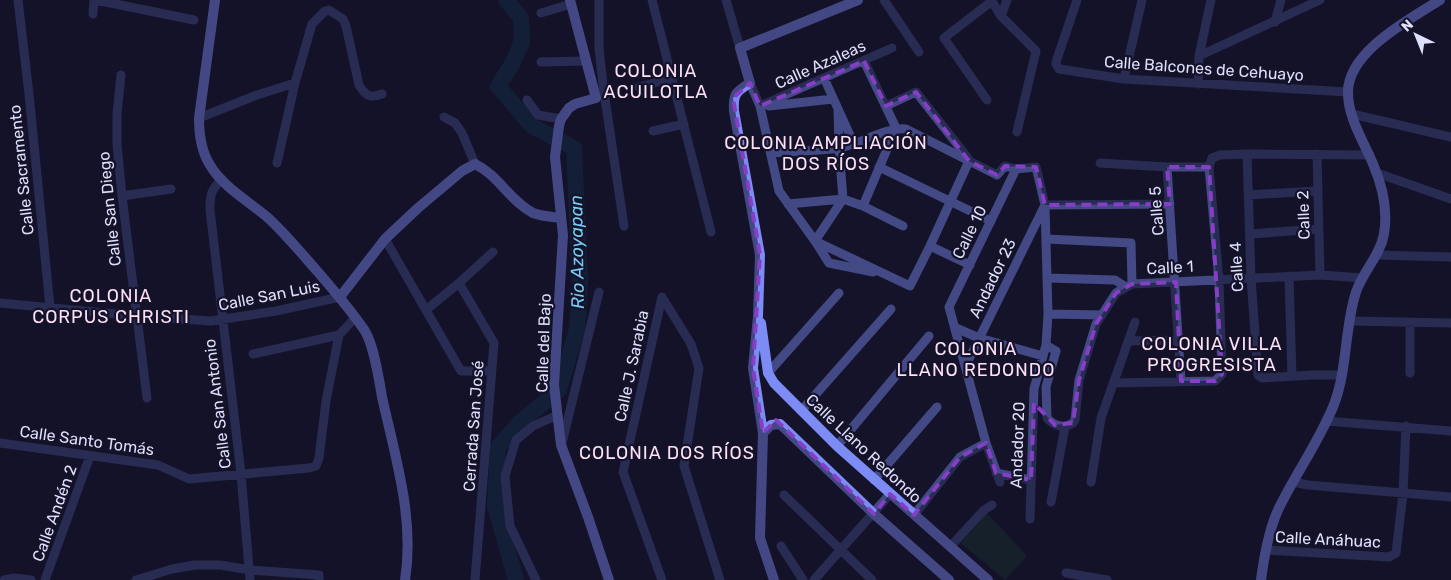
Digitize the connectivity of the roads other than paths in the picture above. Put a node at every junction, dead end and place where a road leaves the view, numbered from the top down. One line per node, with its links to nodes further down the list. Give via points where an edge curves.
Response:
1 (18, 0): 112 (street, Calle Sacramento)
2 (95, 0): 19 (street); 21 (street)
3 (215, 0): 49 (street)
4 (600, 0): 40 (street)
5 (652, 0): 31 (street)
6 (726, 0): 23 (street)
7 (884, 0): 25 (street)
8 (1007, 0): 20 (street)
9 (1077, 0): 33 (street, Calle Balcones de Cehuayo, via 1056,64 1059,69)
10 (1142, 0): 33 (street)
11 (1211, 0): 26 (street)
12 (1281, 0): 22 (street)
13 (1320, 0): 22 (street)
14 (1440, 0): 38 (street, via 1384,37 1369,51 1356,66)
15 (851, 1): 23 (street)
16 (991, 1): 20 (street); 43 (street, via 944,38)
17 (570, 2): 18 (street); 27 (street)
18 (541, 13)
19 (93, 14)
20 (1001, 16): 54 (street, via 1036,51)
21 (194, 20)
22 (1275, 22): 26 (street)
23 (740, 48): 35 (street)
24 (892, 48): 28 (street, Calle Azaleas)
25 (919, 52)
26 (1199, 56): 36 (street)
27 (586, 61): 29 (street); 40 (street)
28 (864, 61): 32 (street, Calle Azaleas); 45 (street)
29 (541, 62)
30 (121, 75): 75 (street, Calle San Diego, via 117,124)
31 (673, 78): 37 (street); 51 (street)
32 (824, 78): 41 (street); 44 (street, Calle Azaleas)
33 (1124, 79): 36 (street, Calle Balcones de Cehuayo)
34 (295, 83): 39 (street, via 312,24 330,10 343,19 346,26 363,92 375,97); 49 (street); 63 (street)
35 (750, 83): 44 (street); 118 (street, via 733,98 760,255)
36 (1198, 84): 38 (street, Calle Balcones de Cehuayo)
37 (639, 87)
38 (1348, 92): 47 (street)
39 (382, 94)
40 (601, 97): 50 (street, via 575,104); 85 (street)
41 (833, 99): 44 (street); 46 (street)
42 (526, 100): 50 (street, via 538,115)
43 (988, 100)
44 (760, 106): 58 (street)
45 (886, 106): 52 (street); 62 (street, via 916,92)
46 (838, 110): 56 (street); 57 (street)
47 (1352, 114): 55 (street); 61 (street)
48 (444, 117): 65 (street, via 455,123 462,133)
49 (199, 118): 71 (street, via 203,152)
50 (560, 123): 83 (street, Calle del Bajo, via 555,157)
51 (684, 124): 53 (street); 88 (street)
52 (896, 128): 56 (street); 62 (street, via 906,129); 66 (street)
53 (653, 131)
54 (1017, 132)
55 (1451, 137)
56 (854, 144): 57 (street)
57 (839, 148): 58 (street); 76 (street)
58 (772, 153): 79 (street, via 779,191)
59 (1247, 154): 60 (street); 68 (street, via 1220,154 1213,157); 74 (street, Calle 4)
60 (1316, 154): 61 (street); 73 (street, Calle 2)
61 (1370, 156): 70 (street)
62 (969, 161): 69 (street, via 997,175 1005,166); 78 (street)
63 (278, 163)
64 (1100, 163): 67 (street, Calle 5)
65 (475, 164): 83 (street, via 484,168 534,213); 90 (street, Calle San Luis, via 462,171)
66 (880, 167): 78 (street); 82 (street)
67 (1168, 167): 68 (street); 80 (street, Calle 5)
68 (1209, 167): 104 (street, Calle 4)
69 (1016, 169): 81 (street, Andador 20, via 1036,167); 84 (street, Calle 10)
70 (1377, 173): 77 (street); 95 (street, via 1386,211 1382,245)
71 (222, 179): 110 (street, via 294,244); 120 (street, Calle San Antonio, via 212,189 210,203)
72 (171, 188): 75 (street)
73 (1316, 191): 74 (street); 87 (street, Calle 2)
74 (1248, 195): 89 (street, Calle 4)
75 (122, 196): 117 (street, Calle San Diego)
76 (842, 199): 79 (street); 82 (street); 92 (street)
77 (1451, 199)
78 (950, 202): 84 (street); 93 (street)
79 (788, 204): 92 (street)
80 (1170, 204): 81 (street); 105 (street, Calle 5)
81 (1045, 205): 91 (street, Andador 20); 128 (street, Andador 23)
82 (863, 206): 86 (street)
83 (560, 218): 144 (street, Calle del Bajo, via 562,244 554,386)
84 (991, 221): 97 (street, Calle 10)
85 (624, 226)
86 (903, 226)
87 (1318, 230): 89 (street); 99 (street, Calle 2)
88 (711, 232)
89 (1250, 234): 102 (street, Calle 4)
90 (385, 239): 110 (street, Calle San Luis); 114 (street)
91 (1046, 239): 101 (street, Andador 20); 107 (street, via 1130,243)
92 (815, 241): 98 (street); 98 (street, via 829,263)
93 (930, 246): 97 (street); 98 (street, via 910,286)
94 (492, 252): 106 (street)
95 (1376, 255): 96 (street); 103 (street)
96 (1451, 257)
97 (970, 265): 125 (street, Calle 10, via 950,307)
98 (886, 274)
99 (1320, 275): 100 (street, Calle 1); 103 (street, Calle 1)
100 (1289, 276): 102 (street, Calle 1); 139 (street)
101 (1047, 278): 107 (street, via 1115,280); 115 (street, Andador 20)
102 (1251, 278): 104 (street, Calle 1); 139 (street, Calle 4, via 1258,375)
103 (1363, 278): 121 (street)
104 (1219, 280): 105 (street, Calle 1); 140 (street, Calle 4, via 1222,374 1215,381)
105 (1176, 282): 107 (street, Calle 1); 129 (street, Calle 5)
106 (459, 283): 114 (street); 135 (street, Cerrada San José, via 494,343)
107 (1128, 285): 116 (street, Calle 1, via 1116,293)
108 (599, 292): 153 (street)
109 (839, 293): 136 (street)
110 (340, 297): 119 (street); 120 (street, Calle San Luis)
111 (0, 302): 112 (street, Calle San Luis)
112 (50, 307): 117 (street, Calle San Luis)
113 (891, 309): 145 (street)
114 (426, 310): 135 (street, via 461,371)
115 (1048, 314): 116 (street); 131 (street, Andador 20)
116 (1102, 315): 148 (street, Calle 1, via 1096,324 1079,380 1075,420)
117 (137, 316): 120 (street, Calle San Luis); 142 (street, Calle San Diego)
118 (758, 316): 136 (street, Calle Llano Redondo); 150 (street, via 753,368)
119 (355, 318): 126 (street); 184 (street, via 372,349 404,499 408,558)
120 (222, 320): 157 (street, Calle San Antonio)
121 (1349, 321): 123 (street); 138 (street)
122 (1135, 322): 130 (street)
123 (1410, 323): 124 (street); 137 (street)
124 (1451, 323)
125 (956, 328): 128 (street); 134 (street)
126 (340, 336): 132 (street); 157 (street, Calle Santo Tomás, via 316,466)
127 (929, 336): 154 (street)
128 (979, 338): 133 (street); 134 (street, Andador 23)
129 (1179, 340): 130 (street); 140 (street, Calle 5)
130 (1129, 341): 141 (street)
131 (1046, 346): 133 (street, Andador 20); 148 (street, via 1056,351 1046,387 1047,418)
132 (254, 354)
133 (1043, 356): 159 (street, Andador 20, via 1034,389)
134 (966, 364): 152 (street)
135 (492, 371): 185 (street, Cerrada San José)
136 (768, 373): 145 (street, Calle Llano Redondo, via 774,384)
137 (1410, 373)
138 (1341, 375): 139 (street); 146 (street)
139 (1292, 376)
140 (1181, 380): 141 (street)
141 (1113, 384): 161 (street, via 1101,418)
142 (146, 398)
143 (937, 407): 158 (street)
144 (558, 411): 153 (street, Calle del Bajo); 186 (street, via 516,440 505,476 510,526)
145 (801, 412): 154 (street, Calle Llano Redondo)
146 (1326, 421): 147 (street); 162 (street)
147 (1406, 426): 149 (street); 163 (street)
148 (1065, 427): 167 (street)
149 (1451, 431)
150 (763, 433): 169 (street, via 780,424); 190 (street, via 760,538)
151 (0, 443): 155 (street, Calle Santo Tomás)
152 (986, 443): 156 (street); 170 (street, via 960,457)
153 (561, 445): 187 (street, Calle del Bajo)
154 (837, 446): 158 (street, Calle Llano Redondo)
155 (90, 456): 157 (street, Calle Santo Tomás, via 158,465 189,479); 181 (street, Calle Andén 2)
156 (996, 473): 159 (street); 160 (street)
157 (241, 474): 176 (street, Calle San Antonio)
158 (874, 480): 164 (street, Calle Llano Redondo)
159 (1031, 480): 171 (street, Andador 20)
160 (1000, 482)
161 (1092, 482)
162 (1293, 482): 163 (street); 174 (street, via 1278,511)
163 (1403, 493): 166 (street); 174 (street, Calle Anáhuac, via 1397,550 1389,557)
164 (890, 494): 169 (street); 170 (street, Calle Llano Redondo)
165 (784, 495): 175 (street)
166 (1451, 497)
167 (1051, 502)
168 (992, 505): 173 (street)
169 (874, 514): 175 (street); 194 (street)
170 (914, 515): 173 (street, Calle Llano Redondo)
171 (1030, 519)
172 (781, 546): 191 (street)
173 (950, 547): 195 (street, Calle Llano Redondo)
174 (1266, 550): 197 (street)
175 (841, 552): 192 (street); 193 (street)
176 (250, 570): 178 (street); 182 (street, via 195,565); 183 (street, Calle San Antonio)
177 (1066, 573): 196 (street)
178 (319, 578)
179 (4, 580): 180 (street)
180 (31, 580)
181 (45, 580)
182 (136, 580)
183 (250, 580)
184 (405, 580)
185 (475, 580)
186 (536, 580)
187 (609, 580)
188 (662, 580): 189 (street, Calle J. Sarabia, via 623,472 662,297 690,344 699,368 684,466)
189 (720, 580)
190 (774, 580)
191 (802, 580)
192 (814, 580)
193 (872, 580)
194 (949, 580)
195 (988, 580)
196 (1107, 580)
197 (1261, 580)

